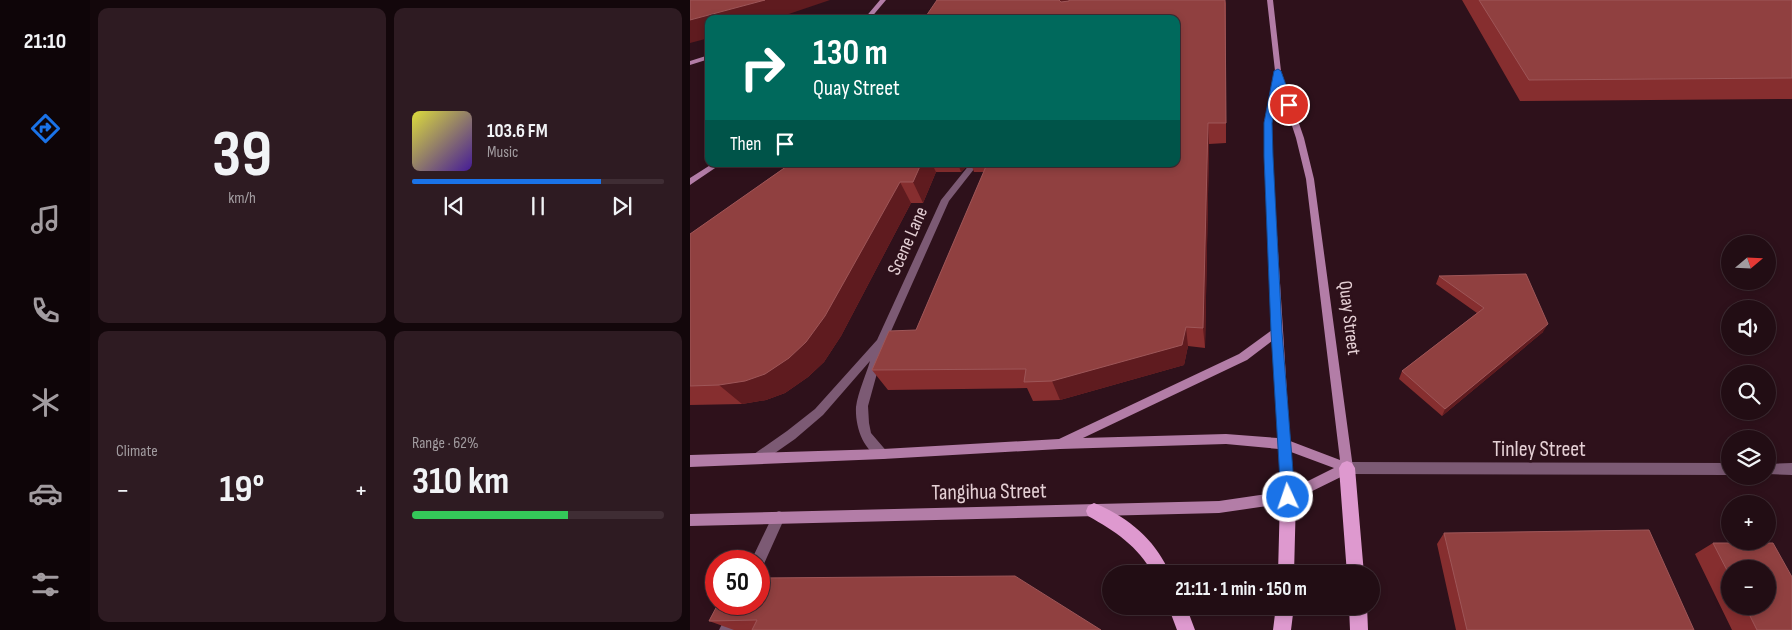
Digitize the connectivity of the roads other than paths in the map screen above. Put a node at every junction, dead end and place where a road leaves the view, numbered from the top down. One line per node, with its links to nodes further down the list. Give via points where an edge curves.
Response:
1 (883, 0): 3 (main road)
2 (1270, 0): 6 (main road, Quay Street)
3 (870, 15)
4 (705, 59): 5 (main road)
5 (690, 63)
6 (1278, 71): 10 (main road, Quay Street, via 1268,123); 17 (main road, Quay Street, via 1310,179)
7 (712, 167): 9 (main road)
8 (972, 167): 11 (street, Scene Lane, via 945,200)
9 (690, 182)
10 (1277, 332): 12 (main road, via 1243,357); 13 (main road, Quay Street)
11 (883, 338): 14 (street, Scene Lane, via 862,406 866,435); 15 (street, Scene Lane, via 819,412)
12 (1060, 444): 13 (main road, via 1226,439); 14 (main road)
13 (1285, 444): 17 (main road); 21 (main road, Quay Street)
14 (883, 454): 15 (main road)
15 (758, 458): 16 (main road)
16 (690, 460)
17 (1347, 468): 18 (street, Tinley Street); 21 (main road, Tangihua Street); 28 (main road, Quay Street)
18 (1721, 469)
19 (1776, 469): 20 (street)
20 (1792, 469)
21 (1288, 497): 22 (main road, Tangihua Street, via 1219,507); 27 (main road, Quay Street)
22 (1094, 511): 23 (main road, Tangihua Street); 26 (main road, via 1124,526 1145,544)
23 (779, 517): 24 (main road, Tangihua Street); 25 (street)
24 (690, 520)
25 (763, 550)
26 (1157, 565)
27 (1286, 565)
28 (1355, 565)
29 (733, 615): 33 (street)
30 (1180, 615): 34 (main road)
31 (1283, 615): 35 (main road)
32 (1358, 615): 36 (main road)
33 (726, 630)
34 (1186, 630)
35 (1282, 630)
36 (1359, 630)

